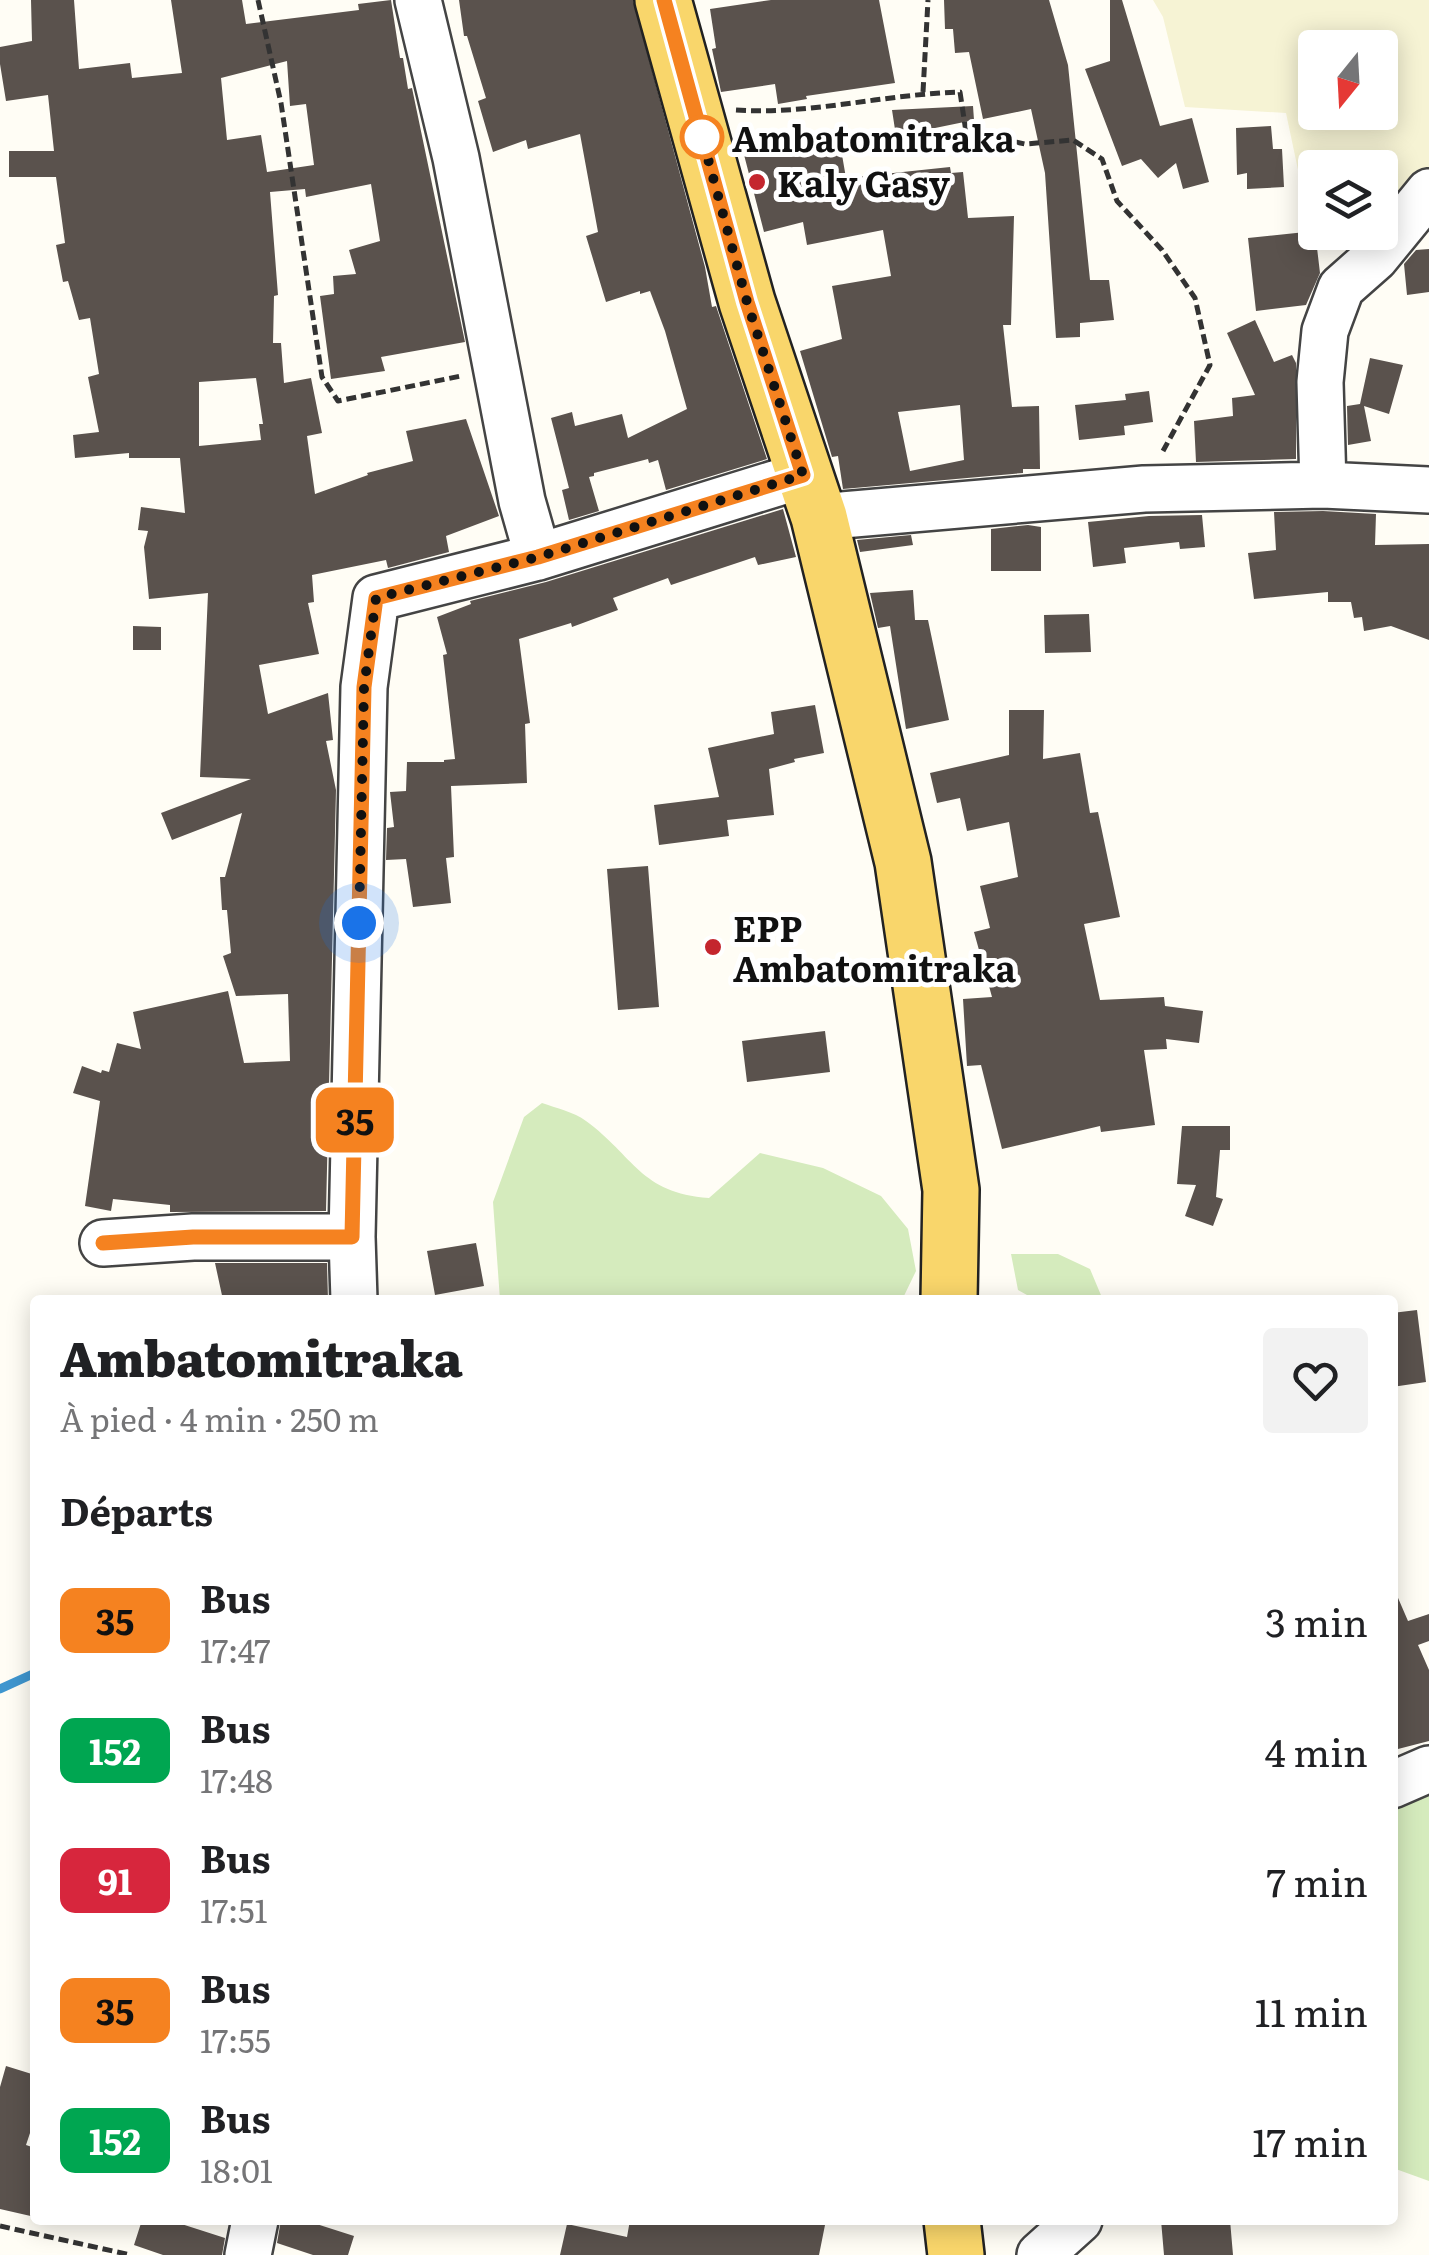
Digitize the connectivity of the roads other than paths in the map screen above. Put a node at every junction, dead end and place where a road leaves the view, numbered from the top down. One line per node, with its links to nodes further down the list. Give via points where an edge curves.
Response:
1 (418, 0): 7 (street)
2 (664, 0): 6 (main road, via 747,302)
3 (1429, 192): 4 (street, via 1342,288 1326,331 1320,382)
4 (1323, 485): 5 (street); 6 (street)
5 (1429, 490)
6 (811, 496): 7 (street); 11 (main road, via 903,862 951,1190)
7 (538, 557): 8 (street, via 376,598 364,687)
8 (352, 1237): 9 (street); 10 (street)
9 (103, 1243)
10 (354, 1295)
11 (950, 1295)
12 (1429, 1769): 13 (street)
13 (1398, 1782)
14 (254, 2225): 17 (street)
15 (953, 2225): 18 (main road)
16 (1073, 2225): 19 (street)
17 (248, 2255)
18 (956, 2255)
19 (1040, 2255)

